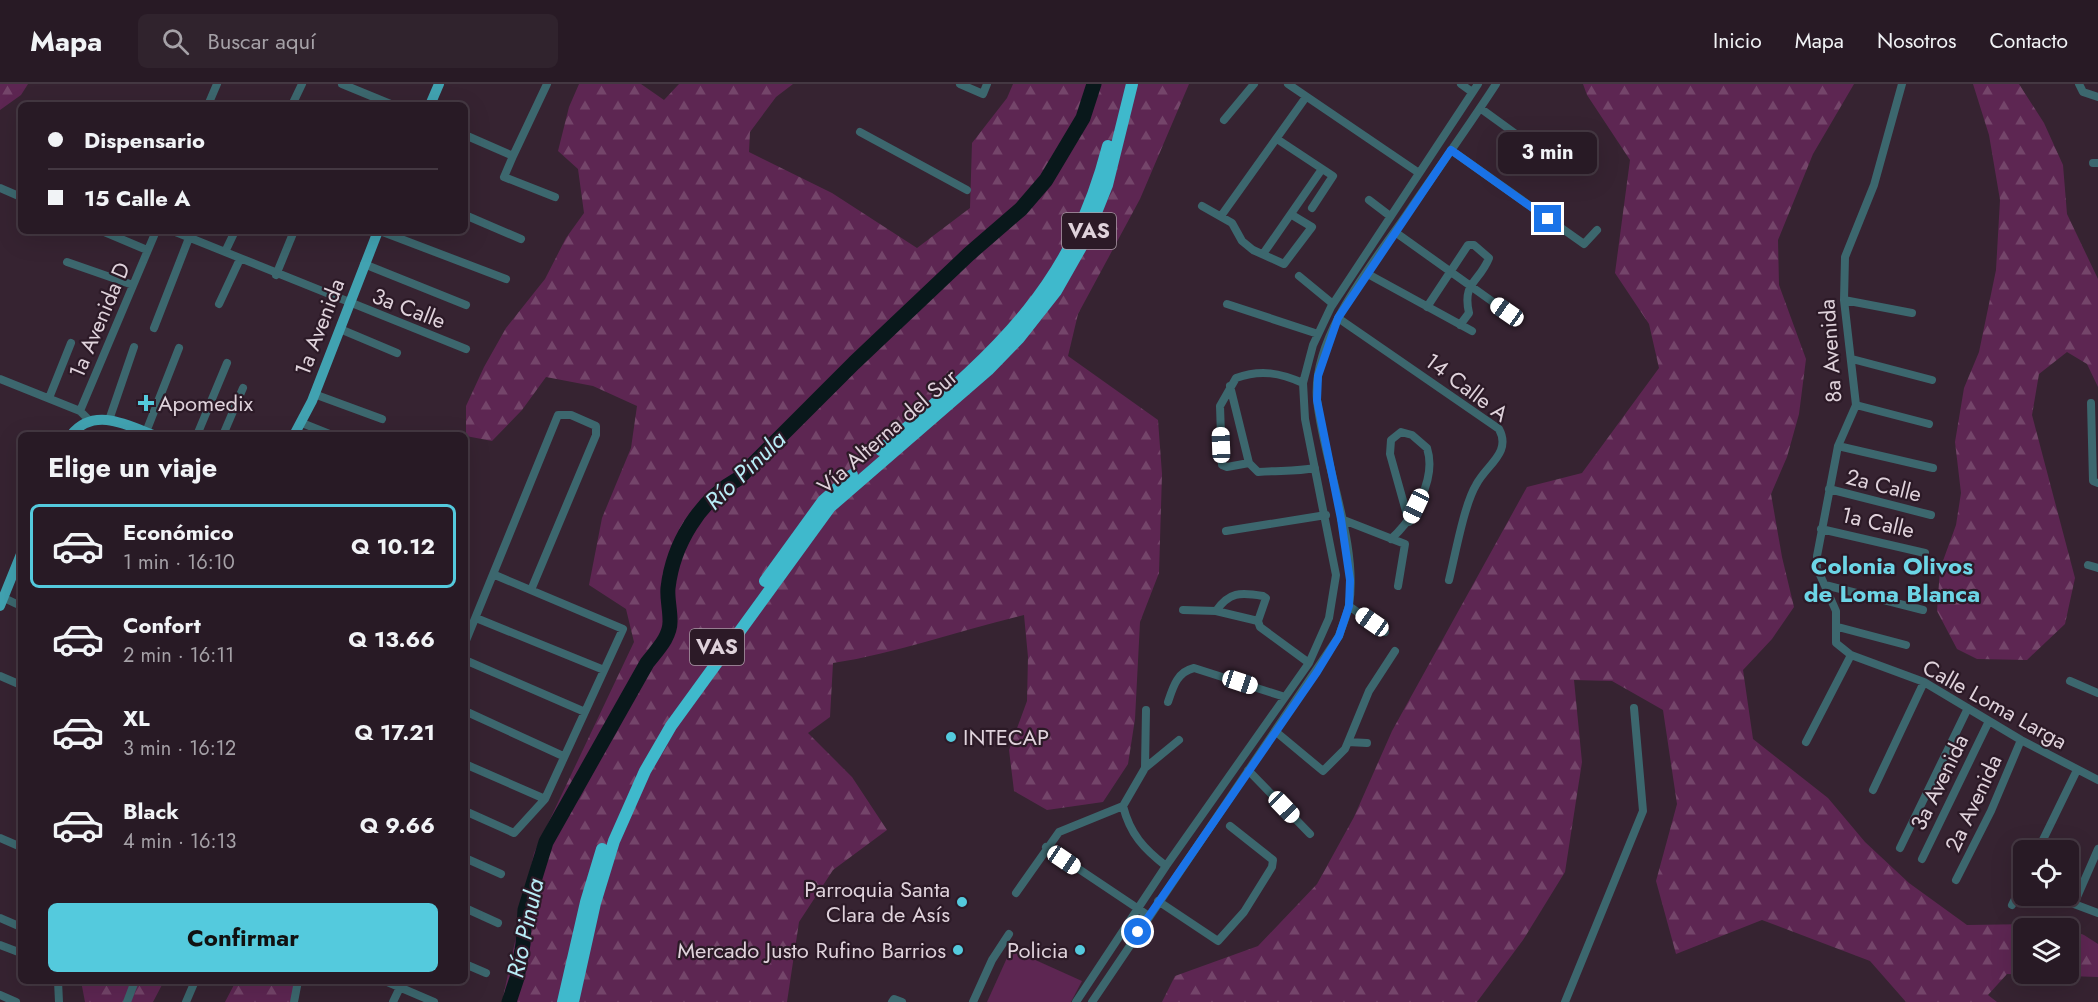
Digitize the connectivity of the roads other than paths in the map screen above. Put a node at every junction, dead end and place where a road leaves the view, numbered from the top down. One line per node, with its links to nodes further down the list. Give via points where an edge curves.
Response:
1 (216, 84): 20 (street)
2 (302, 84): 21 (street)
3 (342, 84): 22 (street)
4 (439, 84): 23 (main road)
5 (547, 84): 33 (street)
6 (960, 84): 7 (street, via 983,94)
7 (987, 84)
8 (1125, 84): 92 (highway, Vía Alterna del Sur / VAS, via 1099,182 1076,236 1048,285)
9 (1132, 84): 92 (highway, Vía Alterna del Sur / VAS, via 1107,185 1085,240 1056,291)
10 (1254, 84): 26 (street)
11 (1288, 84): 18 (street)
12 (1461, 84): 17 (street)
13 (1478, 84): 17 (street)
14 (1496, 84): 24 (street)
15 (1902, 84): 73 (street, 8a Avenida, via 1874,185 1845,257)
16 (2079, 84): 19 (street, via 2082,92)
17 (1472, 92): 25 (street)
18 (1306, 97): 30 (street); 35 (street)
19 (2098, 97)
20 (209, 102)
21 (293, 102)
22 (386, 102)
23 (431, 102)
24 (1480, 108): 27 (street); 31 (street)
25 (1457, 115): 27 (street); 35 (street)
26 (1224, 120)
27 (1470, 123): 32 (street)
28 (860, 132): 37 (street)
29 (468, 136): 33 (street)
30 (1277, 139): 34 (street); 45 (street)
31 (1532, 145)
32 (1451, 150): 47 (street, via 1584,244); 48 (street)
33 (513, 156): 39 (street, via 504,177)
34 (1322, 169): 42 (street, via 1333,177); 43 (street)
35 (1419, 174): 46 (street)
36 (0, 188): 38 (street)
37 (967, 190)
38 (18, 196)
39 (555, 197)
40 (1369, 200): 46 (street)
41 (1202, 206): 45 (street)
42 (1312, 208)
43 (1292, 215): 62 (street); 62 (street, via 1312,227 1284,264)
44 (468, 216): 57 (street)
45 (1221, 216): 62 (street, via 1232,223 1242,241)
46 (1390, 216): 58 (street)
47 (1596, 230)
48 (1395, 232): 61 (street); 66 (street)
49 (109, 234): 59 (street)
50 (155, 234): 59 (street, 1a Avenida D)
51 (182, 234): 56 (street, 3a Calle)
52 (234, 234): 60 (street)
53 (293, 234): 68 (street)
54 (378, 234): 65 (main road, 1a Avenida)
55 (387, 234): 70 (street)
56 (189, 238): 60 (street, 3a Calle); 84 (street)
57 (521, 239)
58 (1371, 245): 61 (street); 78 (street)
59 (147, 250): 71 (street, 1a Avenida D)
60 (225, 252): 63 (street, 3a Calle)
61 (1381, 252): 67 (street)
62 (1263, 254)
63 (240, 259): 68 (street, 3a Calle); 74 (street)
64 (67, 262): 71 (street)
65 (364, 264): 75 (main road, 1a Avenida); 76 (street)
66 (1449, 272): 72 (street); 72 (street, via 1468,245 1481,249 1489,258); 79 (street)
67 (1366, 273): 79 (street); 82 (street)
68 (276, 275): 75 (street, 3a Calle)
69 (1299, 276): 78 (street)
70 (506, 279)
71 (133, 285): 106 (street, 1a Avenida D)
72 (1469, 286): 80 (street); 83 (street, via 1468,313)
73 (1844, 300): 81 (street); 94 (street, 8a Avenida)
74 (219, 304)
75 (349, 304): 85 (main road, 1a Avenida); 91 (street, 3a Calle)
76 (466, 304)
77 (1227, 304): 87 (street)
78 (1333, 304): 87 (street)
79 (1427, 307): 83 (street)
80 (1507, 312)
81 (1912, 313)
82 (1338, 318): 119 (street, via 1318,376 1317,400); 139 (street, 14 Calle A, via 1499,429 1504,438 1502,451 1475,485)
83 (1460, 325): 86 (street)
84 (154, 328)
85 (339, 328): 93 (street); 102 (main road, 1a Avenida)
86 (1472, 331)
87 (1318, 334): 99 (street)
88 (71, 343): 103 (street)
89 (134, 347): 107 (street)
90 (179, 348): 114 (street)
91 (466, 349)
92 (999, 352): 96 (highway, Vía Alterna del Sur / VAS)
93 (397, 353)
94 (1852, 359): 98 (street); 105 (street, 8a Avenida)
95 (227, 363): 115 (street)
96 (985, 366): 232 (highway, Vía Alterna del Sur / VAS, via 823,501 665,721 638,767 603,849 586,902); 233 (highway, Vía Alterna del Sur / VAS, via 830,507 671,726 645,771 614,841)
97 (0, 379): 103 (street)
98 (1932, 380)
99 (1303, 383): 100 (street, via 1280,373 1251,372); 120 (street)
100 (1230, 385): 122 (street); 122 (street, via 1220,406 1222,465)
101 (243, 388): 116 (street)
102 (314, 394): 109 (street); 110 (main road, 1a Avenida)
103 (49, 398): 106 (street)
104 (2091, 403): 125 (street, via 2093,481)
105 (1856, 405): 111 (street); 121 (street, 8a Avenida)
106 (80, 411): 108 (street, 1a Avenida D)
107 (105, 419): 108 (main road); 113 (main road)
108 (89, 420): 112 (main road)
109 (382, 420)
110 (302, 423): 117 (main road, 1a Avenida); 118 (street)
111 (1929, 424)
112 (75, 432)
113 (144, 432)
114 (151, 432)
115 (198, 432)
116 (224, 432)
117 (296, 432)
118 (324, 432)
119 (1324, 433): 120 (street); 129 (street)
120 (1309, 436): 123 (street)
121 (1838, 446): 124 (street); 126 (street, 8a Avenida)
122 (1249, 463): 123 (street, via 1258,472)
123 (1315, 468): 127 (street)
124 (1933, 468)
125 (2098, 483)
126 (1829, 489): 128 (street, 2a Calle); 131 (street, 8a Avenida)
127 (1326, 515): 132 (street); 159 (street, via 1336,575 1334,598)
128 (1931, 515)
129 (1341, 519): 133 (street); 145 (street, via 1350,580)
130 (1409, 522): 130 (street, via 1424,489 1430,457 1421,442 1401,432 1391,441 1390,454); 133 (street)
131 (1821, 529): 134 (street, 1a Calle); 140 (street, 8a Avenida, via 1817,568)
132 (1226, 531)
133 (1391, 539): 141 (street, via 1405,544)
134 (1925, 553)
135 (18, 561): 143 (main road)
136 (2088, 565): 137 (street)
137 (2098, 568)
138 (495, 575): 142 (street); 142 (street, via 558,415 585,420 597,428 596,435); 149 (street)
139 (1449, 580)
140 (1825, 585): 147 (street); 151 (street, 8a Avenida, via 1836,610)
141 (1398, 586)
142 (531, 590): 160 (street, via 623,629)
143 (1, 600): 144 (street)
144 (18, 605)
145 (1349, 606): 152 (street); 166 (street, via 1339,636)
146 (1183, 610): 148 (street)
147 (1923, 610)
148 (1216, 611): 150 (street); 150 (street, via 1225,598 1263,596 1266,598)
149 (476, 618): 153 (street); 160 (street)
150 (1258, 621): 159 (street, via 1265,633)
151 (1838, 627): 154 (street); 155 (street, 8a Avenida, via 1836,643)
152 (1385, 632)
153 (468, 636)
154 (1906, 645)
155 (1841, 649): 157 (street, Calle Loma Larga)
156 (1395, 651): 179 (street, via 1369,691)
157 (1851, 655): 164 (street, Calle Loma Larga); 180 (street)
158 (468, 661): 174 (street)
159 (1309, 663): 162 (street)
160 (604, 670): 174 (street)
161 (0, 676): 165 (street)
162 (1299, 677): 166 (street); 168 (street)
163 (2070, 681): 167 (street)
164 (1924, 682): 171 (street, Calle Loma Larga); 188 (street)
165 (18, 684)
166 (1309, 684): 176 (street)
167 (2098, 693)
168 (1285, 697): 169 (street, via 1194,668 1179,677); 202 (street)
169 (1168, 702)
170 (1634, 708): 237 (street, via 1643,811)
171 (1968, 708): 175 (street, Calle Loma Larga); 198 (street)
172 (1146, 710): 184 (street)
173 (468, 712): 182 (street)
174 (585, 712): 182 (street)
175 (1989, 721): 178 (street, Calle Loma Larga); 201 (street, 3a Avenida)
176 (1275, 731): 179 (street, via 1323,771); 185 (street)
177 (1179, 740): 184 (street)
178 (2021, 740): 186 (street, Calle Loma Larga); 204 (street, 2a Avenida)
179 (1348, 742): 181 (street)
180 (1806, 742)
181 (1367, 743)
182 (563, 756): 189 (street)
183 (468, 765): 189 (street)
184 (1145, 768): 190 (street)
185 (1248, 770): 193 (street); 206 (street)
186 (2077, 770): 187 (street, Calle Loma Larga); 195 (street)
187 (2098, 780)
188 (1873, 790)
189 (545, 799): 191 (street, via 514,833)
190 (1124, 806): 197 (street, via 1059,832); 202 (street, via 1129,827 1145,850)
191 (468, 812)
192 (1230, 826): 206 (street, via 1273,860 1244,912 1218,941)
193 (1310, 834)
194 (0, 838): 196 (street)
195 (2043, 840)
196 (18, 846)
197 (1046, 848): 205 (street); 208 (street)
198 (1899, 848)
199 (2098, 849): 209 (street, via 2074,904)
200 (468, 859): 203 (street)
201 (1922, 859)
202 (1166, 866): 208 (street)
203 (501, 874)
204 (1956, 880)
205 (1016, 893)
206 (1158, 901): 210 (street)
207 (468, 909): 212 (street)
208 (1137, 909): 210 (street); 235 (street)
209 (2098, 913)
210 (1149, 916): 236 (street)
211 (0, 918): 213 (street)
212 (498, 923)
213 (18, 926)
214 (1009, 934): 234 (street)
215 (0, 945): 216 (street)
216 (18, 953)
217 (468, 965): 218 (street)
218 (486, 973)
219 (58, 984): 226 (street)
220 (134, 984): 227 (street)
221 (194, 984): 228 (street)
222 (297, 984): 229 (street)
223 (401, 984): 230 (street); 231 (street)
224 (0, 996): 225 (street)
225 (16, 1002)
226 (59, 1002)
227 (127, 1002)
228 (186, 1002)
229 (294, 1002)
230 (393, 1002)
231 (434, 1002)
232 (563, 1002)
233 (573, 1002)
234 (973, 1002)
235 (1076, 1002)
236 (1092, 1002)
237 (1565, 1002)

